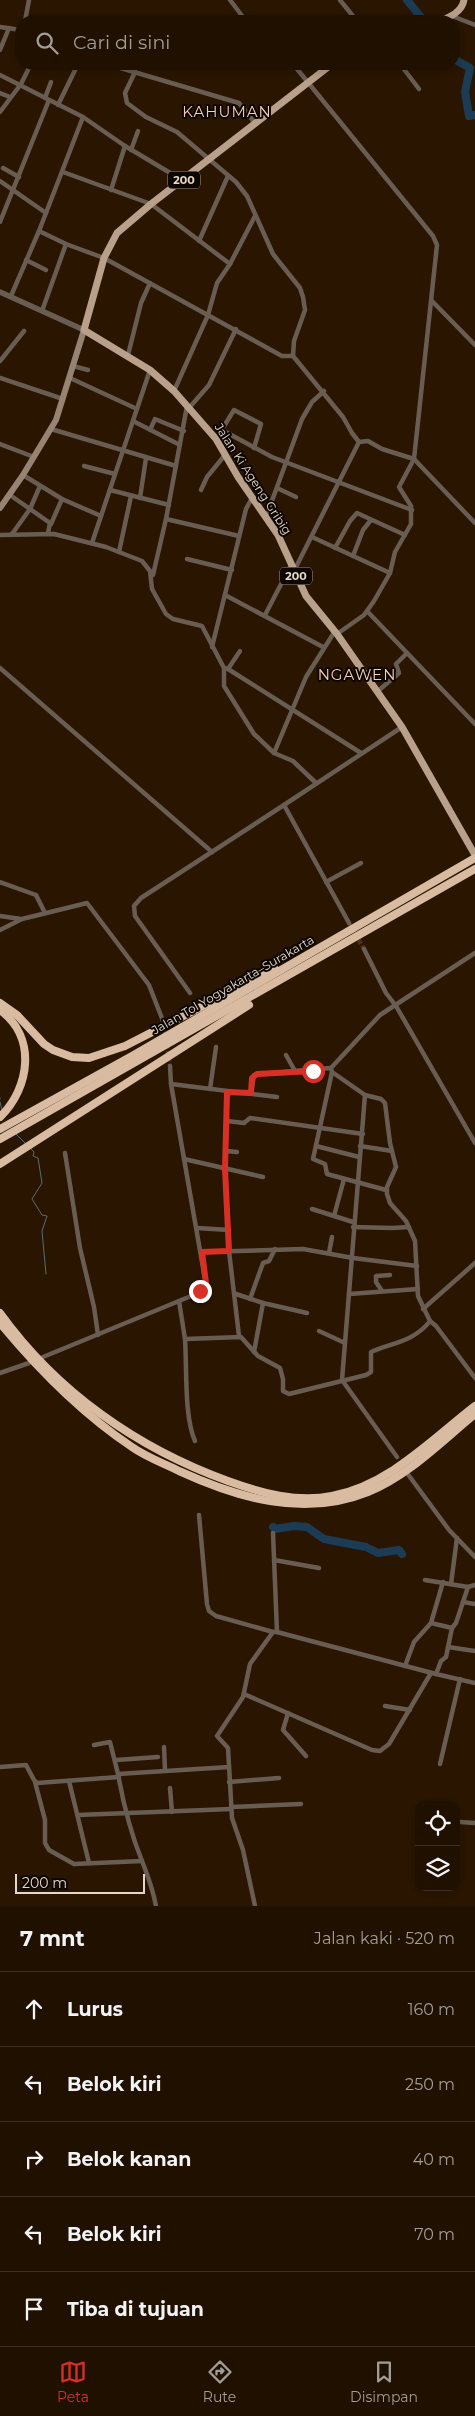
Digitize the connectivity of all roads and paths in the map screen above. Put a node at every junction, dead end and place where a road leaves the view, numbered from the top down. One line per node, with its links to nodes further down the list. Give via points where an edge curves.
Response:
1 (29, 0): 5 (street)
2 (230, 0): 6 (street)
3 (340, 0): 7 (street)
4 (464, 0): 8 (main road)
5 (26, 15)
6 (241, 15)
7 (352, 15)
8 (453, 15)
9 (460, 19): 10 (street)
10 (475, 25)
11 (0, 27): 12 (street)
12 (9, 28): 13 (street); 14 (street)
13 (15, 29)
14 (0, 50)
15 (27, 70): 25 (street)
16 (75, 70): 30 (street)
17 (128, 70): 21 (street)
18 (298, 70): 24 (street)
19 (324, 70): 24 (main road, 200)
20 (405, 70): 26 (street)
21 (135, 72): 33 (street, via 239,102); 37 (street, via 125,93 127,103 146,117 174,130)
22 (0, 74): 25 (street)
23 (52, 82): 29 (street)
24 (308, 82): 33 (main road, 200); 61 (street, via 433,236 437,245)
25 (21, 84): 28 (street); 29 (street)
26 (419, 88)
27 (0, 93): 28 (street)
28 (10, 98): 31 (street)
29 (47, 99): 30 (street); 41 (street)
30 (58, 105): 32 (street)
31 (0, 112)
32 (83, 117): 35 (street); 39 (street)
33 (255, 123): 37 (main road, 200)
34 (138, 131): 36 (street)
35 (125, 146): 36 (street); 45 (street)
36 (131, 150): 43 (street)
37 (209, 159): 40 (street); 43 (main road, 200)
38 (3, 168): 41 (street)
39 (62, 172): 45 (street); 48 (street)
40 (228, 176): 49 (street, via 247,196); 52 (street)
41 (19, 177): 44 (street)
42 (0, 181): 44 (street)
43 (183, 181): 46 (main road, 200)
44 (14, 190): 47 (street); 48 (street)
45 (111, 190): 46 (street)
46 (151, 204): 52 (street); 54 (main road, 200, via 117,233)
47 (2, 212): 50 (street)
48 (46, 213): 51 (street)
49 (255, 216): 56 (street); 69 (street, via 273,254 300,288 303,297 305,310 294,341)
50 (0, 222)
51 (39, 231): 53 (street); 55 (street)
52 (199, 241): 56 (street)
53 (66, 244): 54 (street); 62 (street)
54 (104, 258): 58 (street); 64 (main road, 200)
55 (26, 260): 57 (street); 60 (street)
56 (230, 264): 63 (street, via 218,283)
57 (46, 270)
58 (150, 283): 63 (street); 68 (street, via 141,303)
59 (0, 292): 60 (street)
60 (11, 296): 62 (street)
61 (432, 301): 67 (street); 95 (street)
62 (42, 311): 64 (street)
63 (208, 315): 65 (street); 76 (street)
64 (84, 330): 68 (main road, Jalan Ki Ageng Gribig / 200); 71 (main road)
65 (236, 330): 69 (street, via 282,356); 79 (street, via 209,385)
66 (24, 331): 70 (street)
67 (475, 346)
68 (128, 355): 73 (main road, Jalan Ki Ageng Gribig / 200)
69 (293, 356): 77 (street)
70 (0, 361)
71 (73, 366): 72 (street); 75 (main road)
72 (88, 370)
73 (150, 370): 76 (main road, Jalan Ki Ageng Gribig / 200); 80 (street)
74 (0, 378): 78 (street)
75 (70, 378): 78 (main road); 80 (street)
76 (174, 391): 79 (main road, Jalan Ki Ageng Gribig / 200)
77 (324, 391): 87 (street); 96 (street, via 312,402 302,419)
78 (63, 399): 82 (main road)
79 (188, 407): 85 (street); 86 (main road, Jalan Ki Ageng Gribig / 200)
80 (137, 409): 81 (street)
81 (133, 422): 83 (street); 91 (street)
82 (50, 429): 91 (street); 93 (main road)
83 (150, 430): 85 (street, via 155,419); 89 (street)
84 (222, 430): 86 (street); 90 (street); 90 (street, via 232,410 259,422 262,428)
85 (184, 431): 89 (street)
86 (216, 439): 92 (main road, Jalan Ki Ageng Gribig / 200)
87 (359, 442): 95 (street, via 368,441); 101 (street)
88 (0, 444): 93 (street)
89 (180, 445): 98 (street)
90 (254, 448): 96 (street)
91 (123, 450): 94 (street); 99 (street)
92 (225, 455): 105 (street, via 207,476); 110 (main road, Jalan Ki Ageng Gribig / 200)
93 (34, 457): 100 (main road)
94 (146, 458): 98 (street); 109 (street)
95 (414, 460): 115 (street, via 399,487); 120 (street)
96 (287, 462): 101 (street); 103 (street)
97 (84, 466): 99 (street)
98 (176, 466): 113 (street)
99 (115, 474): 104 (street)
100 (23, 475): 102 (street); 106 (main road)
101 (338, 483): 115 (street); 127 (street)
102 (40, 486): 111 (street); 114 (street)
103 (277, 488): 108 (street); 117 (street)
104 (110, 490): 107 (street); 116 (street)
105 (202, 490)
106 (10, 495): 112 (main road); 114 (street)
107 (131, 496): 109 (street); 130 (street)
108 (296, 497)
109 (140, 498): 113 (street)
110 (252, 498): 117 (main road, Jalan Ki Ageng Gribig / 200); 126 (street)
111 (62, 499): 116 (street); 121 (street)
112 (1, 504)
113 (169, 505): 118 (street)
114 (30, 509): 121 (street); 124 (street)
115 (412, 510): 125 (street, via 411,524)
116 (101, 516): 128 (street)
117 (266, 517): 133 (main road, Jalan Ki Ageng Gribig / 200)
118 (166, 519): 126 (street); 136 (street)
119 (371, 520): 125 (street); 129 (street, via 361,513 355,514); 131 (street, via 363,530)
120 (475, 523)
121 (51, 524): 122 (street)
122 (48, 533): 124 (street); 128 (street)
123 (0, 534): 124 (street)
124 (12, 534)
125 (405, 535): 135 (street, via 395,552)
126 (239, 536): 134 (street)
127 (312, 537): 129 (street); 133 (street)
128 (92, 543): 130 (street)
129 (335, 548): 131 (street)
130 (120, 552): 136 (street, via 142,561)
131 (353, 556): 135 (street)
132 (187, 559): 134 (street)
133 (293, 568): 139 (street); 140 (main road, Jalan Ki Ageng Gribig / 200, via 306,596)
134 (232, 570): 137 (street)
135 (390, 573): 138 (street)
136 (152, 576): 142 (street, via 152,589 166,614 173,619 202,626)
137 (226, 595): 139 (street); 142 (street)
138 (367, 611): 140 (street); 144 (street)
139 (265, 615): 141 (street)
140 (336, 632): 141 (street); 147 (main road, Jalan Ki Ageng Gribig / 200)
141 (323, 647): 148 (street)
142 (212, 648): 146 (street)
143 (240, 651): 146 (street)
144 (407, 653): 147 (street, via 396,664 399,673); 149 (street)
145 (0, 668): 155 (street)
146 (226, 668): 148 (street); 151 (street, via 224,686 254,734)
147 (378, 691): 150 (main road, Jalan Ki Ageng Gribig / 200)
148 (293, 710): 151 (street); 152 (street)
149 (475, 724)
150 (402, 727): 152 (street); 156 (main road, Jalan Ki Ageng Gribig / 200)
151 (274, 753): 153 (street, via 293,761)
152 (361, 753): 153 (street)
153 (316, 783): 154 (street)
154 (284, 805): 155 (street); 160 (street)
155 (212, 852): 170 (street, via 142,898 134,909 135,916)
156 (473, 858): 162 (highway, Jalan Tol Yogyakarta–Surakarta)
157 (361, 863): 160 (street)
158 (474, 870): 169 (highway, Jalan Tol Yogyakarta–Surakarta)
159 (0, 882): 161 (street, via 36,894)
160 (326, 882): 165 (street)
161 (45, 913): 164 (street); 174 (street, via 88,904 149,985)
162 (380, 914): 171 (highway, via 125,1046 89,1058 72,1057 53,1050); 189 (highway, Jalan Tol Yogyakarta–Surakarta)
163 (0, 916): 164 (street)
164 (22, 919): 166 (street)
165 (349, 923)
166 (0, 930)
167 (364, 949): 172 (street)
168 (475, 953): 172 (street)
169 (328, 954): 191 (highway, Jalan Tol Yogyakarta–Surakarta); 201 (highway)
170 (190, 993)
171 (0, 1003)
172 (396, 1006): 178 (street, via 375,1020); 192 (street)
173 (0, 1010): 186 (highway, via 12,1020 22,1037 26,1057 19,1093)
174 (163, 1021)
175 (216, 1047): 181 (street)
176 (286, 1055): 179 (street)
177 (170, 1066): 180 (street)
178 (331, 1070): 179 (street); 184 (street); 188 (street)
179 (295, 1071): 183 (street, via 254,1075)
180 (171, 1084): 181 (street); 200 (street)
181 (210, 1090): 182 (street)
182 (227, 1092): 183 (street); 187 (street)
183 (251, 1093): 185 (street)
184 (365, 1095): 190 (street); 196 (street, via 382,1099 385,1103)
185 (278, 1097)
186 (0, 1117)
187 (227, 1121): 188 (street, via 244,1123 250,1118); 195 (street)
188 (321, 1127): 190 (street); 193 (street)
189 (0, 1128)
190 (363, 1134): 194 (street)
191 (0, 1139)
192 (475, 1143)
193 (316, 1146): 199 (street); 204 (street, via 313,1159 325,1164 326,1173)
194 (360, 1146): 196 (street); 199 (street)
195 (226, 1151): 197 (street); 202 (street)
196 (392, 1151): 206 (street, via 396,1169)
197 (237, 1152)
198 (65, 1153): 234 (street)
199 (359, 1157): 205 (street)
200 (184, 1159): 202 (street); 211 (street)
201 (0, 1164)
202 (225, 1169): 203 (street); 212 (street)
203 (263, 1177)
204 (344, 1179): 205 (street); 208 (street)
205 (358, 1183): 206 (street); 209 (street)
206 (386, 1190): 210 (street, via 390,1203)
207 (312, 1209): 208 (street)
208 (334, 1216): 209 (street)
209 (353, 1224): 210 (street, via 392,1228); 218 (street)
210 (409, 1226): 220 (street, via 416,1244)
211 (197, 1228): 212 (street); 216 (street)
212 (229, 1230): 215 (street)
213 (332, 1237): 217 (street)
214 (275, 1249): 215 (street); 217 (street); 226 (street, via 270,1261 263,1263)
215 (229, 1251): 216 (street); 224 (street)
216 (202, 1252): 227 (street, via 206,1285 196,1294)
217 (328, 1253): 218 (street)
218 (353, 1258): 220 (street); 225 (street)
219 (475, 1263): 229 (street)
220 (417, 1266): 222 (street)
221 (390, 1275): 223 (street, via 376,1276)
222 (418, 1289): 223 (street); 229 (street)
223 (382, 1291): 225 (street)
224 (236, 1294): 226 (street); 235 (street)
225 (349, 1294): 237 (street)
226 (250, 1299): 228 (street)
227 (179, 1301): 234 (street); 236 (street)
228 (263, 1304): 230 (street); 238 (street)
229 (423, 1309): 232 (street)
230 (307, 1313)
231 (1, 1316): 244 (highway, via 44,1365 90,1406 132,1437 205,1473 276,1495 297,1498 332,1496 364,1486 393,1471); 245 (highway, via 45,1375 130,1446 196,1479 239,1495 313,1504 367,1492 400,1474)
232 (430, 1321): 242 (street); 243 (street, via 412,1337 371,1352 369,1374)
233 (319, 1331): 237 (street)
234 (98, 1335): 239 (street)
235 (239, 1336): 236 (street); 238 (street)
236 (185, 1339): 246 (street, via 190,1432)
237 (345, 1343): 243 (street)
238 (254, 1352): 243 (street, via 280,1368 282,1390 288,1394)
239 (43, 1357)
240 (29, 1363): 241 (street)
241 (0, 1373)
242 (475, 1378)
243 (342, 1380): 247 (street)
244 (475, 1406)
245 (475, 1414)
246 (195, 1441)
247 (396, 1457)
248 (408, 1472): 251 (street)
249 (199, 1515): 264 (street, via 209,1611 216,1616)
250 (274, 1533): 253 (street)
251 (457, 1538): 252 (street); 257 (street)
252 (475, 1557)
253 (274, 1560): 254 (street); 264 (street)
254 (319, 1568)
255 (424, 1580): 256 (street)
256 (443, 1582): 257 (street); 262 (street)
257 (451, 1584): 259 (street)
258 (475, 1586): 259 (street)
259 (468, 1587): 260 (street)
260 (463, 1602): 261 (street); 263 (street)
261 (475, 1604)
262 (431, 1623): 263 (street); 267 (street, via 417,1639)
263 (452, 1628): 265 (street)
264 (275, 1632): 267 (street); 271 (street, via 249,1666)
265 (448, 1647): 266 (street); 268 (street, via 446,1657)
266 (475, 1651)
267 (405, 1666): 268 (street)
268 (434, 1673): 269 (street); 273 (street)
269 (460, 1679): 270 (street); 280 (street)
270 (475, 1683)
271 (244, 1694): 274 (street); 282 (street, via 217,1736 228,1748)
272 (386, 1706): 273 (street)
273 (410, 1710): 274 (street, via 389,1744 380,1751)
274 (288, 1713): 277 (street, via 283,1730)
275 (94, 1745): 279 (street, via 110,1742)
276 (164, 1747): 283 (street)
277 (306, 1756)
278 (158, 1757): 279 (street)
279 (116, 1760): 284 (street)
280 (440, 1764)
281 (0, 1766): 287 (street, via 26,1765)
282 (229, 1767): 283 (street); 288 (street)
283 (165, 1770): 284 (street)
284 (119, 1775): 286 (street); 293 (street)
285 (279, 1778): 288 (street)
286 (69, 1781): 287 (street); 294 (street)
287 (35, 1782): 298 (street, via 45,1820 47,1848 71,1863)
288 (230, 1782): 291 (street)
289 (170, 1788): 292 (street)
290 (301, 1804): 291 (street)
291 (231, 1808): 292 (street); 300 (street)
292 (172, 1812): 293 (street)
293 (128, 1813): 294 (street); 297 (street)
294 (78, 1815): 298 (street)
295 (460, 1822): 296 (street)
296 (475, 1823)
297 (142, 1861): 298 (street); 299 (street)
298 (88, 1863)
299 (156, 1906)
300 (255, 1906)

